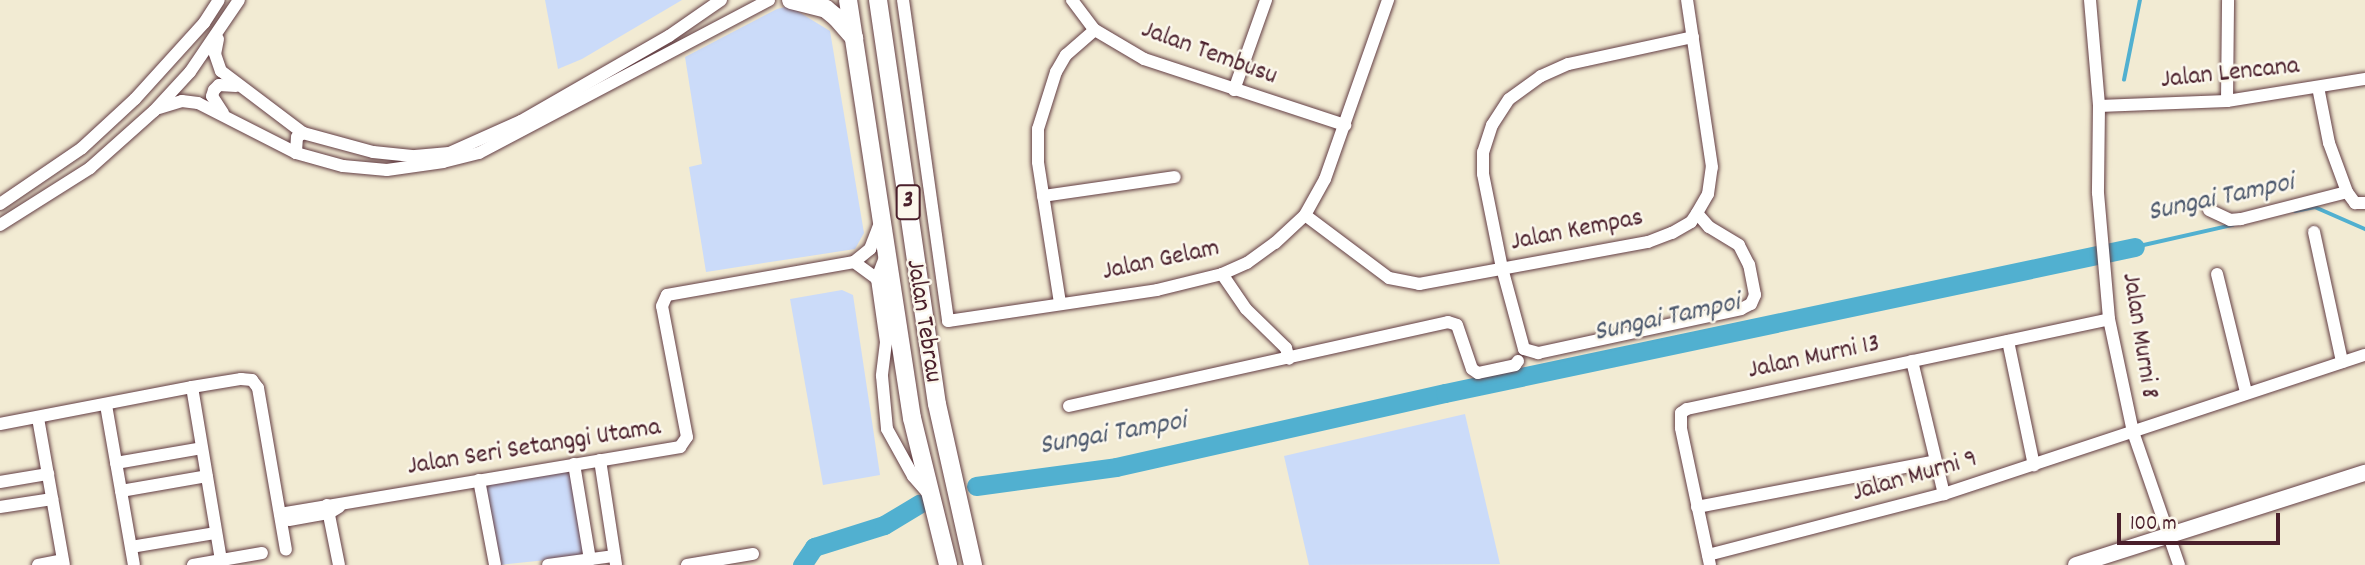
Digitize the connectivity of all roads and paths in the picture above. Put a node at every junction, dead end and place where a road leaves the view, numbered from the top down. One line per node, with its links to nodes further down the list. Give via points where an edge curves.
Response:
1 (219, 0): 35 (street, via 135,99 82,148)
2 (239, 0): 16 (street)
3 (721, 0): 30 (street, via 669,36 521,121 449,153 373,152)
4 (769, 0): 31 (street, via 479,153 387,170 343,166)
5 (791, 0): 19 (highway, via 826,9)
6 (848, 0): 19 (highway, Jalan Tebrau / 3)
7 (859, 0): 28 (highway, via 871,86)
8 (878, 0): 101 (highway, Jalan Tebrau / 3, via 937,404)
9 (903, 0): 48 (street, Jalan Gelam, via 948,321)
10 (1072, 0): 17 (street, Jalan Tembusu)
11 (1266, 0): 23 (street)
12 (1388, 0): 29 (street, Jalan Gelam)
13 (1687, 0): 18 (street)
14 (2090, 0): 25 (street, Jalan Murni 8)
15 (2228, 0): 24 (street)
16 (222, 29): 21 (street, via 215,54 221,71); 26 (street)
17 (1095, 30): 23 (street, Jalan Tembusu, via 1144,59); 33 (street, via 1066,55 1049,89 1038,129)
18 (1693, 37): 37 (street, via 1712,167 1708,194); 44 (street, via 1568,64 1509,99 1492,125 1483,152 1483,174)
19 (854, 38): 28 (highway, Jalan Tebrau / 3)
20 (2365, 79): 22 (street, Jalan Lencana)
21 (237, 86): 27 (street, via 219,85 214,90 212,96); 30 (street)
22 (2318, 87): 24 (street, Jalan Lencana); 34 (street, via 2329,143)
23 (1234, 90): 29 (street, Jalan Tembusu)
24 (2227, 101): 25 (street, Jalan Lencana)
25 (2099, 106): 49 (street, Jalan Murni 8, via 2097,180)
26 (154, 111): 27 (street, via 182,101); 40 (street, via 90,168)
27 (223, 114): 31 (street)
28 (866, 118): 39 (highway, Jalan Tebrau / 3)
29 (1345, 125): 38 (street, Jalan Gelam, via 1325,179)
30 (303, 133): 31 (street, via 297,137)
31 (296, 153)
32 (1175, 177): 33 (street)
33 (1043, 196): 48 (street)
34 (2356, 199): 36 (street, via 2230,220)
35 (0, 204)
36 (2209, 210)
37 (1697, 214): 44 (street, Jalan Kempas, via 1672,233 1648,242); 44 (street, via 1739,245 1749,265 1755,295 1751,304 1530,353 1521,340)
38 (1305, 215): 44 (street, Jalan Kempas, via 1390,278 1419,284); 45 (street, Jalan Gelam, via 1247,262)
39 (882, 220): 42 (highway, Jalan Tebrau / 3); 43 (street, via 870,249)
40 (0, 225)
41 (2314, 232): 55 (street)
42 (886, 255): 47 (street); 76 (highway, Jalan Tebrau / 3, via 912,418)
43 (854, 262): 47 (street); 64 (street, Jalan Seri Setanggi Utama, via 667,295 662,306 685,441 680,447)
44 (1502, 268)
45 (1223, 274): 48 (street, Jalan Gelam, via 1157,290); 52 (street, via 1246,309 1286,348)
46 (2217, 274): 57 (street)
47 (877, 279): 76 (street, via 886,342 882,376 887,429 913,476)
48 (1060, 303)
49 (2109, 319): 50 (street, Jalan Murni 13); 62 (street, Jalan Murni 8)
50 (2008, 341): 54 (street, Jalan Murni 13); 68 (street)
51 (2365, 355): 55 (street, Jalan Murni 9)
52 (1289, 359): 53 (street, via 1448,321 1457,325 1472,369 1478,373 1514,365); 59 (street)
53 (1518, 360)
54 (1912, 361): 65 (street); 79 (street, Jalan Murni 13, via 1681,413)
55 (2342, 362): 57 (street, Jalan Murni 9)
56 (192, 387): 58 (street); 63 (street); 81 (street, via 241,379 252,380 258,388)
57 (2246, 392): 62 (street, Jalan Murni 9)
58 (106, 405): 60 (street); 66 (street)
59 (1069, 406)
60 (37, 418): 61 (street); 70 (street)
61 (0, 424)
62 (2133, 432): 68 (street, Jalan Murni 9); 83 (street, Jalan Murni 8)
63 (202, 448): 66 (street); 71 (street)
64 (600, 460): 67 (street, Jalan Seri Setanggi Utama); 91 (street)
65 (1936, 461): 75 (street); 79 (street)
66 (116, 463): 74 (street)
67 (574, 464): 72 (street, Jalan Seri Setanggi Utama); 88 (street)
68 (2034, 465): 75 (street, Jalan Murni 9)
69 (2365, 473): 83 (main road)
70 (48, 474): 73 (street); 77 (street)
71 (207, 477): 74 (street); 82 (street)
72 (479, 480): 80 (street, Jalan Seri Setanggi Utama); 97 (street)
73 (0, 482)
74 (121, 491): 84 (street)
75 (1944, 494): 89 (street, Jalan Murni 9)
76 (931, 496): 100 (highway, Jalan Tebrau / 3)
77 (52, 499): 78 (street); 92 (street)
78 (0, 507)
79 (1697, 507): 89 (street, Jalan Murni 13)
80 (328, 509): 81 (street, Jalan Seri Setanggi Utama); 96 (street)
81 (281, 518): 85 (street)
82 (216, 533): 84 (street); 90 (street)
83 (2168, 534): 102 (main road); 103 (street, Jalan Murni 8)
84 (131, 547): 94 (street)
85 (286, 550)
86 (262, 553): 90 (street)
87 (753, 554): 99 (street)
88 (590, 559): 91 (street); 98 (street)
89 (1709, 560)
90 (221, 561): 95 (street)
91 (615, 561)
92 (64, 563): 93 (street)
93 (38, 565)
94 (134, 565)
95 (193, 565)
96 (339, 565)
97 (495, 565)
98 (548, 565)
99 (687, 565)
100 (947, 565)
101 (973, 565)
102 (2076, 565)
103 (2179, 565)

